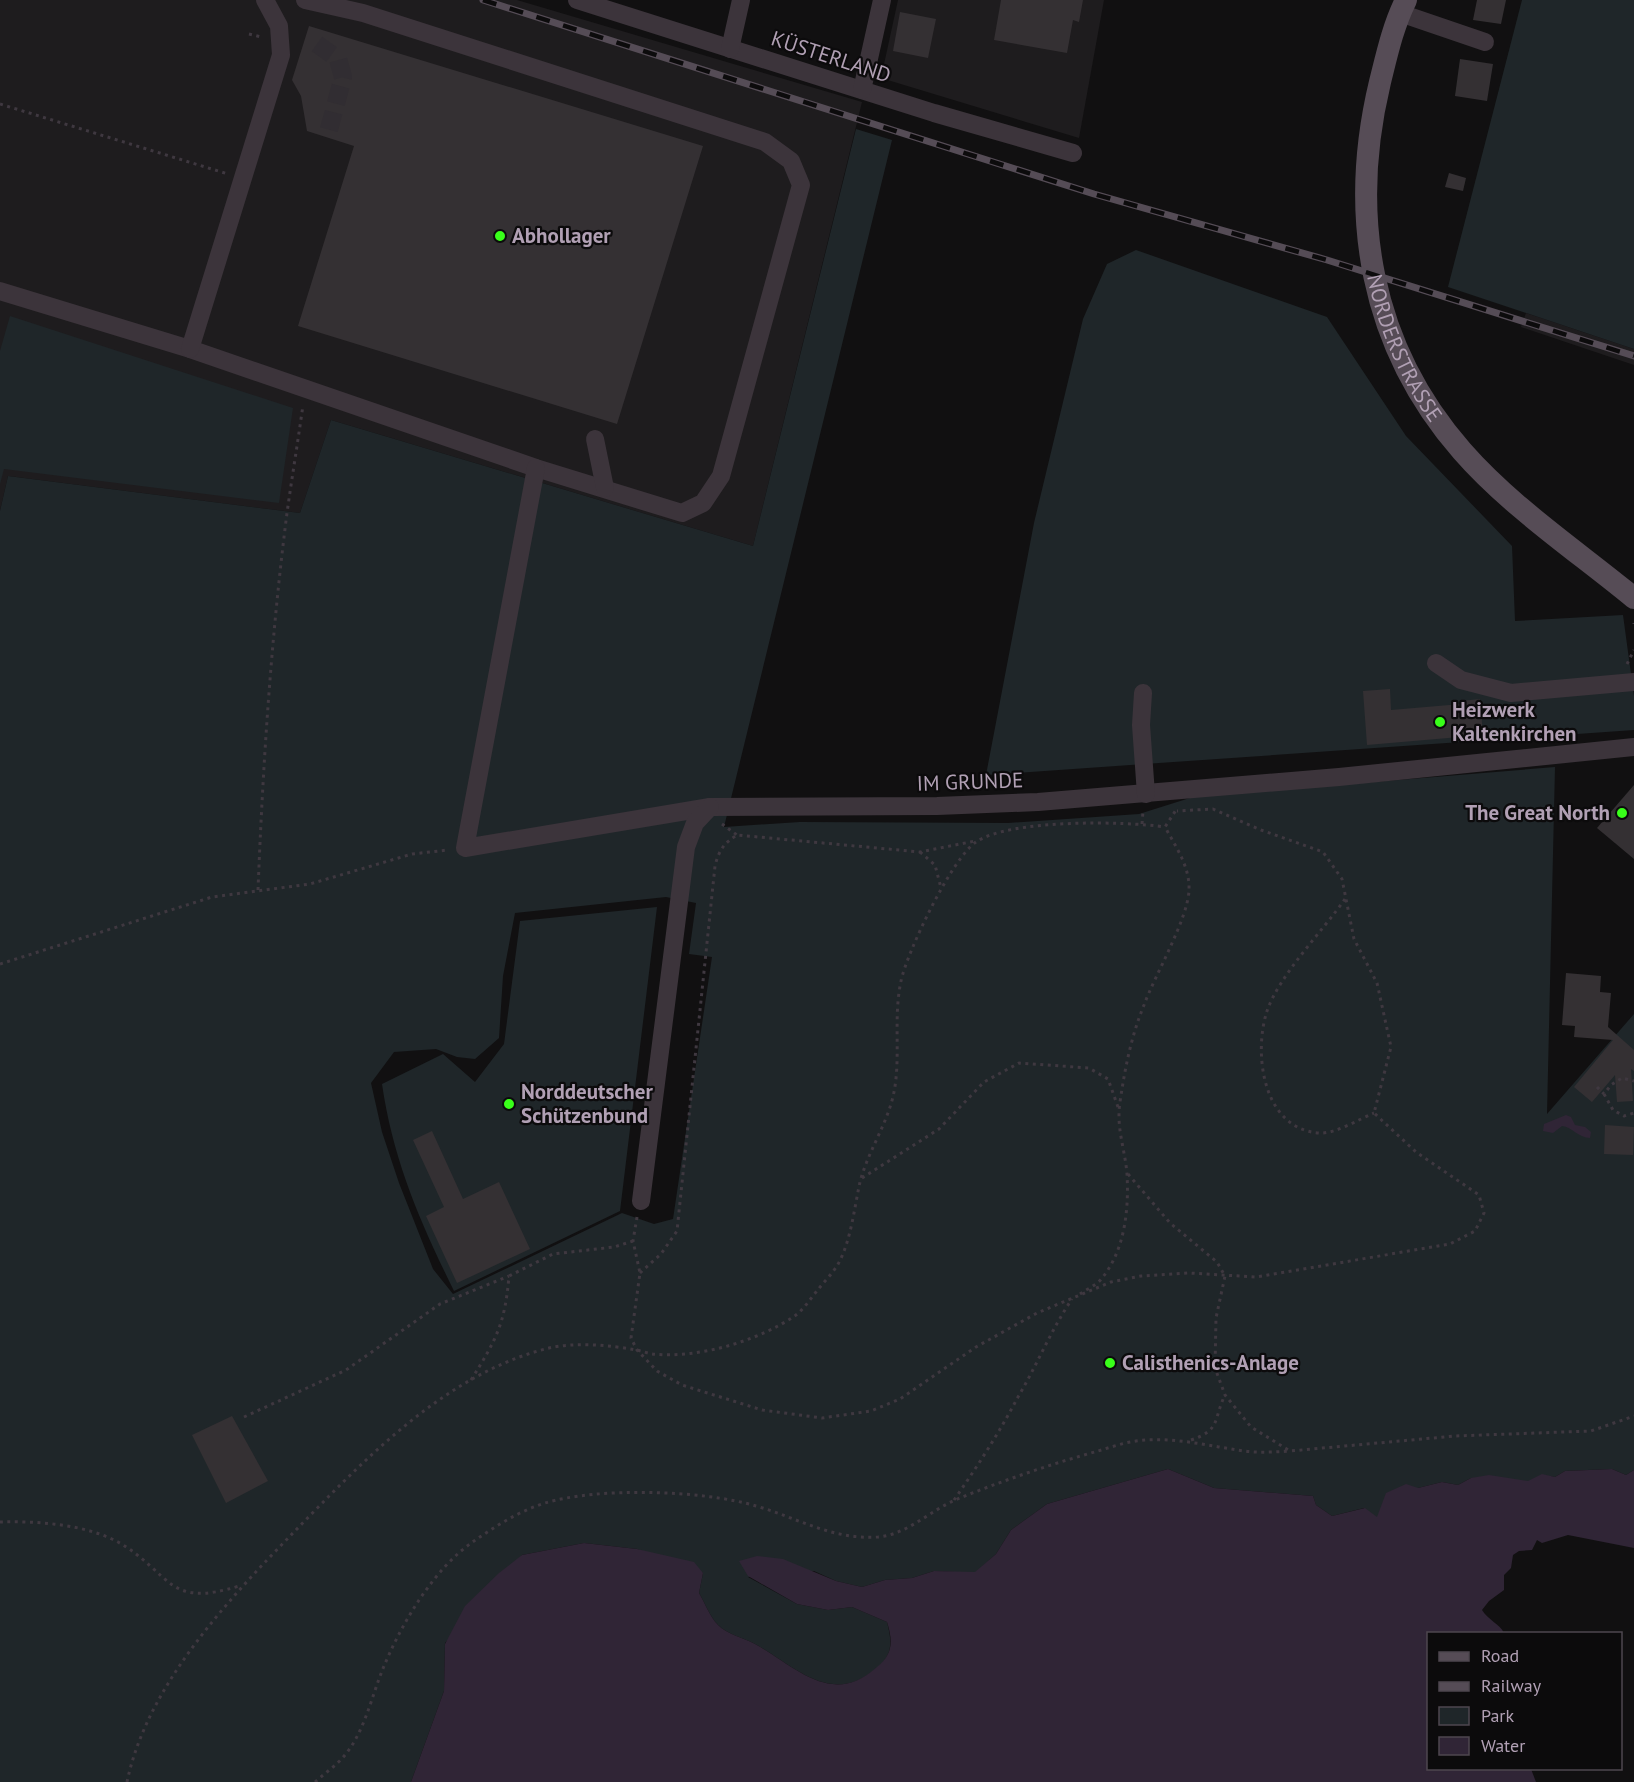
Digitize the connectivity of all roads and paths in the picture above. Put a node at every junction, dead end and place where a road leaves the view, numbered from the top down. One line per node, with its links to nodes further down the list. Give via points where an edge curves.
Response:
1 (265, 0): 12 (street, via 277,19 282,48)
2 (577, 0): 8 (street, KÜSTERLAND)
3 (741, 0): 8 (street)
4 (882, 0): 9 (street)
5 (309, 1): 18 (street, via 363,12 765,142 791,161 801,185 721,476 703,503 682,513)
6 (1402, 4): 7 (street); 19 (main road, NORDERSTRASSE, via 1375,105 1367,168 1370,257 1385,320 1418,391 1462,450 1495,484)
7 (1485, 42)
8 (730, 49): 9 (street, KÜSTERLAND)
9 (862, 90): 11 (street, KÜSTERLAND)
10 (0, 104): 12 (path)
11 (1073, 153)
12 (243, 179): 14 (street)
13 (0, 291): 14 (street)
14 (190, 349): 17 (street)
15 (304, 398): 33 (path, via 276,628)
16 (595, 439): 18 (street)
17 (536, 468): 18 (street); 30 (street)
18 (605, 488)
19 (1634, 598)
20 (1436, 663): 21 (street, via 1461,680 1511,693)
21 (1634, 682)
22 (1143, 693): 25 (street)
23 (1634, 747): 24 (street, IM GRUNDE)
24 (1167, 792): 25 (street, IM GRUNDE); 27 (path)
25 (1146, 794): 26 (street, IM GRUNDE, via 938,806)
26 (710, 807): 30 (street, IM GRUNDE); 44 (street, via 695,823 686,848)
27 (1177, 811): 28 (path); 34 (path, via 1213,809 1323,852 1342,879)
28 (1165, 827): 29 (path, via 1056,825 1015,830); 39 (path, via 1185,863 1189,891 1180,923 1127,1053)
29 (977, 841): 31 (path); 32 (path, via 953,867)
30 (465, 848): 33 (path, via 412,855 310,884)
31 (920, 852): 32 (path, via 935,866); 46 (path, via 737,834 718,851 677,1231 661,1254)
32 (941, 888): 43 (path, via 902,977 896,1019 894,1094)
33 (258, 890): 35 (path, via 212,897)
34 (1345, 899): 40 (path, via 1354,939 1377,983 1391,1047); 40 (path, via 1280,986 1267,1012 1261,1052 1263,1078 1274,1106 1295,1126 1320,1133)
35 (0, 964)
36 (1634, 1081): 38 (path, via 1622,1078)
37 (1597, 1087): 38 (path)
38 (1604, 1094): 41 (path, via 1613,1110 1624,1116)
39 (1119, 1109): 42 (path); 43 (path, via 1108,1079 1089,1068 1019,1063 984,1082 939,1129)
40 (1374, 1113): 48 (path, via 1416,1152 1479,1195 1484,1213 1475,1231 1450,1244 1429,1248 1256,1277)
41 (1634, 1113)
42 (1126, 1173): 48 (path, via 1170,1223 1217,1262); 49 (path, via 1121,1247 1101,1280)
43 (861, 1179): 50 (path, via 838,1264 799,1313 755,1338 712,1350 651,1354)
44 (640, 1201): 45 (path)
45 (633, 1241): 46 (path); 47 (path, via 553,1254)
46 (640, 1273): 50 (path, via 631,1338)
47 (509, 1276): 51 (path, via 506,1306 496,1339); 54 (path, via 440,1304 346,1370)
48 (1225, 1276): 49 (path, via 1141,1276 1111,1282); 52 (path, via 1216,1318 1215,1368)
49 (1073, 1298): 50 (path, via 976,1347 900,1399 871,1411 822,1418 762,1410 682,1385 657,1371); 57 (path, via 982,1460)
50 (637, 1350): 51 (path, via 552,1347)
51 (471, 1380): 59 (path, via 405,1424)
52 (1225, 1395): 55 (path, via 1213,1429); 56 (path, via 1251,1427)
53 (1634, 1416): 56 (path, via 1591,1431 1455,1436)
54 (244, 1417)
55 (1189, 1441): 56 (path, via 1247,1452); 57 (path, via 1136,1441 1054,1464)
56 (1290, 1451)
57 (953, 1502): 61 (path, via 906,1528 880,1537 818,1530 734,1501 665,1494 590,1495 546,1503 519,1514 471,1543 435,1580 405,1623 363,1725 346,1755)
58 (0, 1522): 59 (path, via 75,1527 117,1542 186,1594 212,1595)
59 (241, 1586): 60 (path, via 173,1676 141,1738)
60 (127, 1782)
61 (315, 1782)

